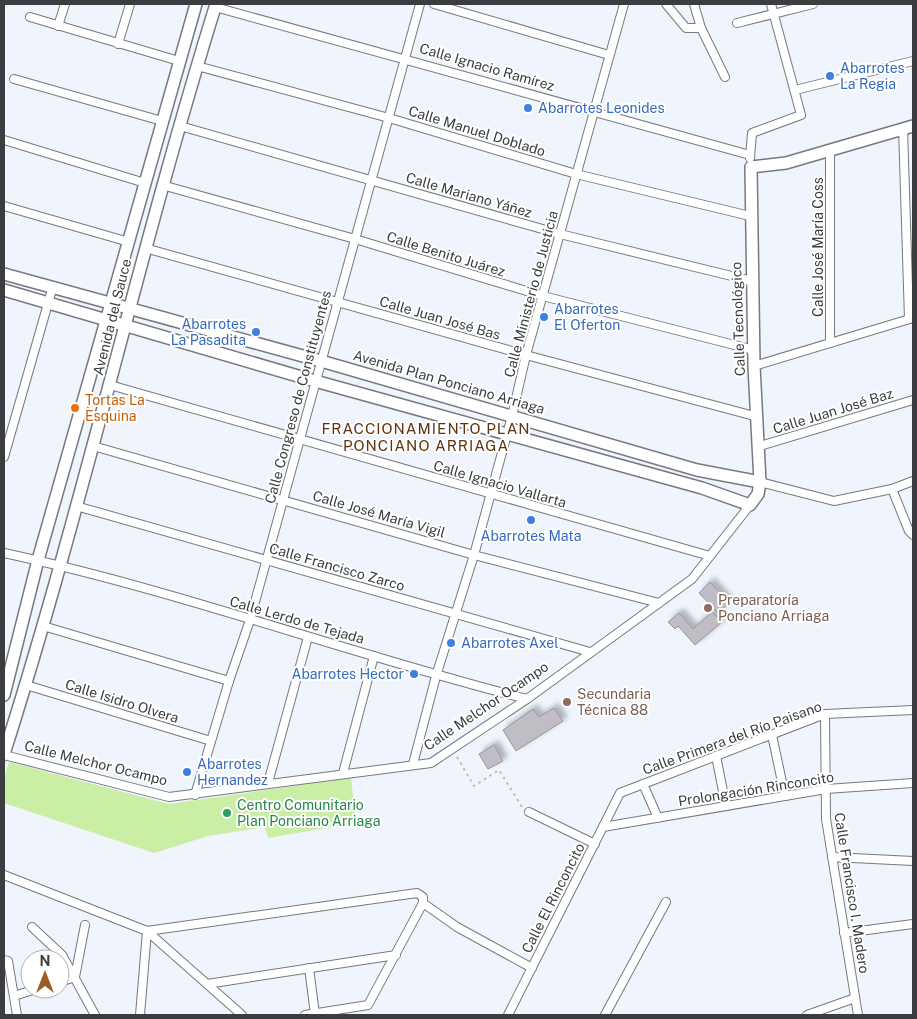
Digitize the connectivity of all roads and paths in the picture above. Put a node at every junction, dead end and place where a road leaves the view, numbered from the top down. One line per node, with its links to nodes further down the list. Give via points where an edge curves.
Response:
1 (65, 4): 15 (street)
2 (130, 4): 17 (street)
3 (196, 4): 20 (street, Avenida del Sauce)
4 (420, 4): 19 (street, Calle Congreso de Constituyentes)
5 (434, 4): 18 (street)
6 (624, 4): 18 (street, Calle Ministerio de Justicia)
7 (666, 4): 16 (street, via 686,28)
8 (694, 4): 16 (street)
9 (771, 4): 12 (street)
10 (814, 4): 12 (street)
11 (216, 5): 19 (street, Calle Ignacio Ramírez); 22 (street, Avenida del Sauce)
12 (773, 14): 14 (street); 25 (street)
13 (30, 17): 15 (street)
14 (737, 22)
15 (58, 26): 17 (street)
16 (700, 28): 23 (street)
17 (118, 44): 20 (street)
18 (609, 55): 26 (street, Calle Ministerio de Justicia)
19 (404, 59): 26 (street, Calle Ignacio Ramírez); 27 (street, Calle Congreso de Constituyentes)
20 (179, 61): 28 (street, Avenida del Sauce)
21 (913, 61): 25 (street)
22 (197, 66): 27 (street, Calle Manuel Doblado); 29 (street, Avenida del Sauce)
23 (725, 77)
24 (14, 79): 28 (street)
25 (795, 90): 33 (street, via 800,116 752,132)
26 (593, 112): 33 (street, Calle Ignacio Ramírez); 34 (street, Calle Ministerio de Justicia)
27 (389, 118): 34 (street, Calle Manuel Doblado); 35 (street, Calle Congreso de Constituyentes)
28 (162, 121): 36 (street, Avenida del Sauce)
29 (180, 126): 35 (street, Calle Mariano Yáñez); 37 (street, Avenida del Sauce)
30 (908, 127): 32 (street, Calle Ignacio Ramírez); 53 (street)
31 (4, 140): 36 (street)
32 (830, 150): 33 (street, Calle Ignacio Ramírez, via 786,163); 56 (street, Calle José María Coss)
33 (750, 161): 39 (street, Calle Tecnológico)
34 (576, 174): 39 (street, Calle Manuel Doblado); 40 (street, Calle Ministerio de Justicia)
35 (371, 180): 40 (street, Calle Mariano Yáñez); 41 (street, Calle Congreso de Constituyentes)
36 (145, 183): 42 (street, Avenida del Sauce)
37 (162, 186): 41 (street, Calle Benito Juárez); 43 (street, Avenida del Sauce)
38 (4, 206): 42 (street)
39 (750, 216): 45 (street, Calle Tecnológico)
40 (560, 234): 45 (street, Calle Mariano Yáñez); 48 (street, Calle Ministerio de Justicia)
41 (355, 239): 48 (street, Calle Benito Juárez); 50 (street, Calle Congreso de Constituyentes)
42 (129, 242): 49 (street, Avenida del Sauce)
43 (145, 248): 50 (street, Calle Juan José Bas); 52 (street, Avenida del Sauce)
44 (4, 274): 46 (street, Avenida Plan Ponciano Arriaga)
45 (752, 281): 57 (street, Calle Tecnológico)
46 (53, 286): 49 (street, Avenida Plan Ponciano Arriaga); 51 (street)
47 (4, 290): 51 (street)
48 (542, 296): 57 (street, Calle Benito Juárez); 58 (street, Calle Ministerio de Justicia)
49 (111, 301): 52 (street, Avenida Plan Ponciano Arriaga); 54 (street, Avenida del Sauce)
50 (337, 301): 58 (street, Calle Juan José Bas); 59 (street, Calle Congreso de Constituyentes)
51 (48, 304): 54 (street); 70 (street)
52 (129, 307): 55 (street, Avenida del Sauce); 59 (street, Avenida Plan Ponciano Arriaga)
53 (911, 319): 56 (street)
54 (106, 320): 55 (street); 84 (street, Avenida del Sauce)
55 (124, 326): 61 (street); 62 (street, Avenida del Sauce)
56 (830, 343): 60 (street)
57 (754, 350): 60 (street, Calle Tecnológico)
58 (526, 355): 64 (street, Calle Ministerio de Justicia); 65 (street, Calle Juan José Bas)
59 (321, 361): 61 (street, Calle Congreso de Constituyentes); 64 (street, Avenida Plan Ponciano Arriaga)
60 (754, 366): 65 (street, Calle Tecnológico)
61 (314, 381): 66 (street); 67 (street, Calle Congreso de Constituyentes)
62 (110, 385): 67 (street, Calle Ignacio Vallarta); 68 (street, Avenida del Sauce)
63 (913, 400): 69 (street, Calle Juan José Baz)
64 (512, 416): 66 (street, Calle Ministerio de Justicia); 71 (street, Avenida Plan Ponciano Arriaga)
65 (758, 417): 69 (street, Calle Tecnológico)
66 (507, 435): 74 (street); 76 (street, Calle Ministerio de Justicia)
67 (300, 439): 76 (street, Calle Ignacio Vallarta); 77 (street, Calle Congreso de Constituyentes)
68 (93, 446): 77 (street, Calle José María Vigil); 79 (street, Avenida del Sauce)
69 (760, 446): 73 (street, Calle Tecnológico)
70 (4, 457)
71 (697, 470): 73 (street, Avenida Plan Ponciano Arriaga); 74 (street)
72 (913, 481): 75 (street)
73 (760, 482): 75 (street, via 834,501); 78 (street, Calle Melchor Ocampo, via 758,494)
74 (702, 488): 78 (street)
75 (892, 490): 80 (street)
76 (490, 495): 82 (street, Calle Ministerio de Justicia); 83 (street, Calle Ignacio Vallarta)
77 (284, 499): 82 (street, Calle José María Vigil); 85 (street, Calle Congreso de Constituyentes)
78 (750, 505): 83 (street, Calle Melchor Ocampo)
79 (76, 506): 85 (street, Calle Francisco Zarco); 86 (street, Avenida del Sauce)
80 (913, 535)
81 (4, 553): 84 (street, Calle Lerdo de Tejada)
82 (474, 555): 87 (street, Calle José María Vigil); 88 (street, Calle Ministerio de Justicia)
83 (710, 556): 87 (street, Calle Melchor Ocampo, via 692,579)
84 (38, 560): 86 (street, Calle Lerdo de Tejada); 97 (street, Avenida del Sauce)
85 (266, 560): 88 (street, Calle Francisco Zarco); 89 (street, Calle Congreso de Constituyentes)
86 (59, 566): 89 (street, Calle Lerdo de Tejada); 90 (street, Avenida del Sauce)
87 (658, 604): 92 (street, Calle Melchor Ocampo)
88 (454, 614): 92 (street, Calle Francisco Zarco); 94 (street, Calle Ministerio de Justicia)
89 (250, 620): 91 (street, Calle Lerdo de Tejada); 95 (street, Calle Congreso de Constituyentes)
90 (42, 626): 95 (street); 96 (street, Avenida del Sauce)
91 (308, 636): 93 (street, Calle Lerdo de Tejada); 108 (street)
92 (590, 652): 98 (street, Calle Melchor Ocampo)
93 (374, 656): 94 (street, Calle Lerdo de Tejada); 107 (street)
94 (436, 676): 98 (street, Calle Lerdo de Tejada); 106 (street, Calle Ministerio de Justicia)
95 (229, 681): 102 (street, Calle Congreso de Constituyentes)
96 (26, 685): 102 (street, Calle Isidro Olvera); 104 (street, Avenida del Sauce)
97 (4, 695)
98 (527, 699): 103 (street, Calle Melchor Ocampo)
99 (913, 710): 100 (street, Calle Primera del Río Paisano)
100 (825, 714): 101 (street, Calle Primera del Río Paisano); 111 (street, Calle Francisco I. Madero)
101 (772, 735): 105 (street, Calle Primera del Río Paisano); 114 (street)
102 (211, 741): 113 (street, Calle Congreso de Constituyentes)
103 (452, 749): 106 (street, Calle Melchor Ocampo, via 430,763); 116 (path, via 474,786 499,770)
104 (4, 754): 113 (street, Calle Melchor Ocampo, via 169,798)
105 (716, 756): 110 (street, Calle Primera del Río Paisano); 115 (street)
106 (413, 764): 107 (street, Calle Melchor Ocampo)
107 (343, 773): 108 (street, Calle Melchor Ocampo)
108 (268, 783): 113 (street, Calle Melchor Ocampo)
109 (913, 783): 111 (street, Prolongación Rinconcito)
110 (643, 784): 112 (street, Calle Primera del Río Paisano); 117 (street)
111 (826, 789): 114 (street, Prolongación Rinconcito); 120 (street, Calle Francisco I. Madero, via 826,820)
112 (620, 792): 118 (street, Calle El Rinconcito)
113 (195, 795)
114 (784, 796): 115 (street, Prolongación Rinconcito)
115 (726, 806): 117 (street, Prolongación Rinconcito)
116 (527, 812): 119 (street)
117 (658, 818): 118 (street, Prolongación Rinconcito)
118 (603, 827): 119 (street, Calle El Rinconcito)
119 (595, 844): 133 (street, Calle El Rinconcito)
120 (832, 857): 121 (street); 129 (street, Calle Francisco I. Madero)
121 (913, 861)
122 (4, 875): 128 (street)
123 (666, 902): 147 (street)
124 (423, 903): 128 (street, via 423,897 417,894); 130 (street); 133 (street, via 457,927)
125 (913, 924): 129 (street)
126 (85, 925): 134 (street)
127 (32, 927): 134 (street, via 62,955)
128 (147, 932): 136 (street); 143 (street)
129 (844, 933): 139 (street, Calle Francisco I. Madero)
130 (396, 955): 132 (street); 140 (street, via 368,1005)
131 (4, 960): 138 (street, via 8,961)
132 (309, 968): 136 (street); 140 (street)
133 (532, 968): 146 (street, Calle El Rinconcito)
134 (75, 977): 135 (street); 142 (street)
135 (70, 979)
136 (207, 984): 144 (street)
137 (20, 994): 138 (street)
138 (14, 996): 141 (street)
139 (855, 998): 148 (street); 149 (street, Calle Francisco I. Madero)
140 (314, 1014): 145 (street)
141 (17, 1015)
142 (95, 1015)
143 (140, 1015)
144 (242, 1015)
145 (305, 1015)
146 (508, 1015)
147 (605, 1015)
148 (807, 1015)
149 (858, 1015)

